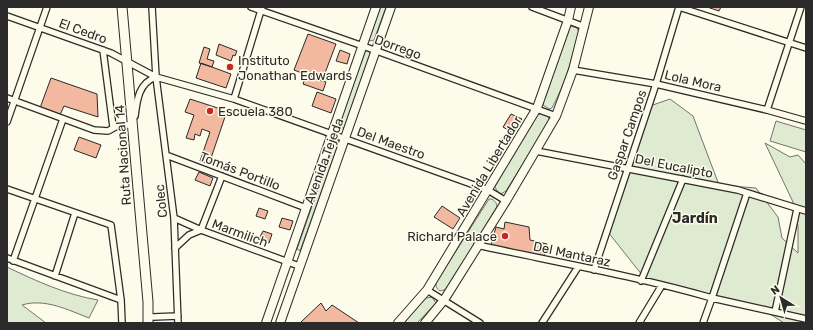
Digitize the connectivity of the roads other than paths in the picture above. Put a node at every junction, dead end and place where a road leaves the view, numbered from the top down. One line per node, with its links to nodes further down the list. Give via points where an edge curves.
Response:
1 (48, 7): 16 (street)
2 (122, 7): 22 (highway, Ruta Nacional 14)
3 (152, 7): 24 (street, Colec)
4 (251, 7): 12 (street, Dorrego)
5 (376, 7): 18 (main road, Avenida Tejeda)
6 (391, 7): 21 (main road, Avenida Tejeda)
7 (532, 7): 14 (street)
8 (571, 7): 14 (main road, Avenida Libertador)
9 (589, 7): 15 (main road)
10 (679, 7): 17 (street); 25 (street, Gaspar Campos)
11 (801, 7): 17 (street)
12 (262, 9): 18 (street, Dorrego); 27 (street)
13 (7, 16): 16 (street, El Cedro)
14 (568, 20): 15 (street); 29 (main road, Avenida Libertador)
15 (585, 27): 23 (main road)
16 (40, 28): 20 (street, El Cedro); 28 (street)
17 (790, 43): 19 (street); 30 (street)
18 (363, 46): 21 (street, Dorrego); 37 (main road, Avenida Tejeda)
19 (806, 48)
20 (103, 50): 22 (street, El Cedro); 36 (street)
21 (375, 50): 29 (street, Dorrego); 38 (main road, Avenida Tejeda)
22 (128, 63): 24 (street, Del Maestro); 35 (highway, Ruta Nacional 14)
23 (573, 70): 25 (street, Lola Mora); 31 (main road)
24 (156, 77): 27 (street, Del Maestro); 35 (street, via 142,87); 40 (street, Colec)
25 (656, 84): 30 (street, Lola Mora); 41 (street, Gaspar Campos)
26 (7, 98): 28 (street)
27 (234, 99): 37 (street, Del Maestro)
28 (14, 101): 32 (street); 34 (street)
29 (538, 108): 31 (street, Dorrego); 45 (main road, Avenida Libertador)
30 (767, 110): 33 (street, Lola Mora)
31 (556, 116): 39 (main road)
32 (63, 119): 36 (street, via 94,130 108,131); 47 (street)
33 (806, 121)
34 (7, 122)
35 (133, 124): 36 (street); 73 (highway, Ruta Nacional 14, via 148,302)
36 (113, 127)
37 (332, 134): 38 (street, Del Maestro); 49 (main road, Avenida Tejeda)
38 (345, 138): 45 (street, Del Maestro); 60 (main road, Avenida Tejeda)
39 (536, 151): 41 (street, Del Eucalipto); 48 (main road)
40 (166, 155): 42 (street, Tomás Portillo); 53 (street, Colec)
41 (627, 168): 43 (street, Del Eucalipto); 62 (street, Gaspar Campos)
42 (222, 176): 49 (street, Tomás Portillo); 54 (street)
43 (683, 179): 46 (street, Del Eucalipto); 64 (street)
44 (7, 189): 47 (street)
45 (488, 190): 48 (street, Del Maestro); 66 (main road, Avenida Libertador)
46 (747, 193): 50 (street, Del Eucalipto); 67 (street)
47 (35, 199): 52 (street); 58 (street)
48 (506, 201): 55 (main road)
49 (306, 208): 59 (main road, Avenida Tejeda)
50 (797, 208): 51 (street, Del Eucalipto); 70 (street)
51 (806, 211)
52 (75, 213): 63 (street); 68 (street, via 111,225)
53 (174, 218): 54 (street, Marmilich); 56 (street, Colec)
54 (200, 230): 56 (street, via 189,235); 59 (street, Marmilich)
55 (477, 245): 61 (street, Del Mantaraz); 69 (main road)
56 (175, 248): 71 (street, Colec)
57 (7, 258): 58 (street)
58 (13, 261): 63 (street)
59 (287, 262): 60 (street, Marmilich); 76 (main road, Avenida Tejeda)
60 (299, 266): 77 (main road, Avenida Tejeda)
61 (578, 267): 62 (street, Del Mantaraz); 81 (street)
62 (594, 270): 64 (street, Del Mantaraz)
63 (55, 276): 68 (street)
64 (641, 280): 65 (street, Del Mantaraz)
65 (662, 285): 67 (street, Del Mantaraz); 82 (street)
66 (427, 290): 69 (street); 78 (main road, Avenida Libertador)
67 (712, 298): 70 (street, Del Mantaraz); 83 (street)
68 (121, 300): 74 (street)
69 (444, 300): 79 (main road); 80 (street)
70 (775, 312): 72 (street, Del Mantaraz)
71 (178, 316): 73 (street); 75 (street, Colec)
72 (806, 319)
73 (152, 321)
74 (122, 323)
75 (178, 323)
76 (266, 323)
77 (280, 323)
78 (398, 323)
79 (425, 323)
80 (480, 323)
81 (542, 323)
82 (639, 323)
83 (703, 323)

